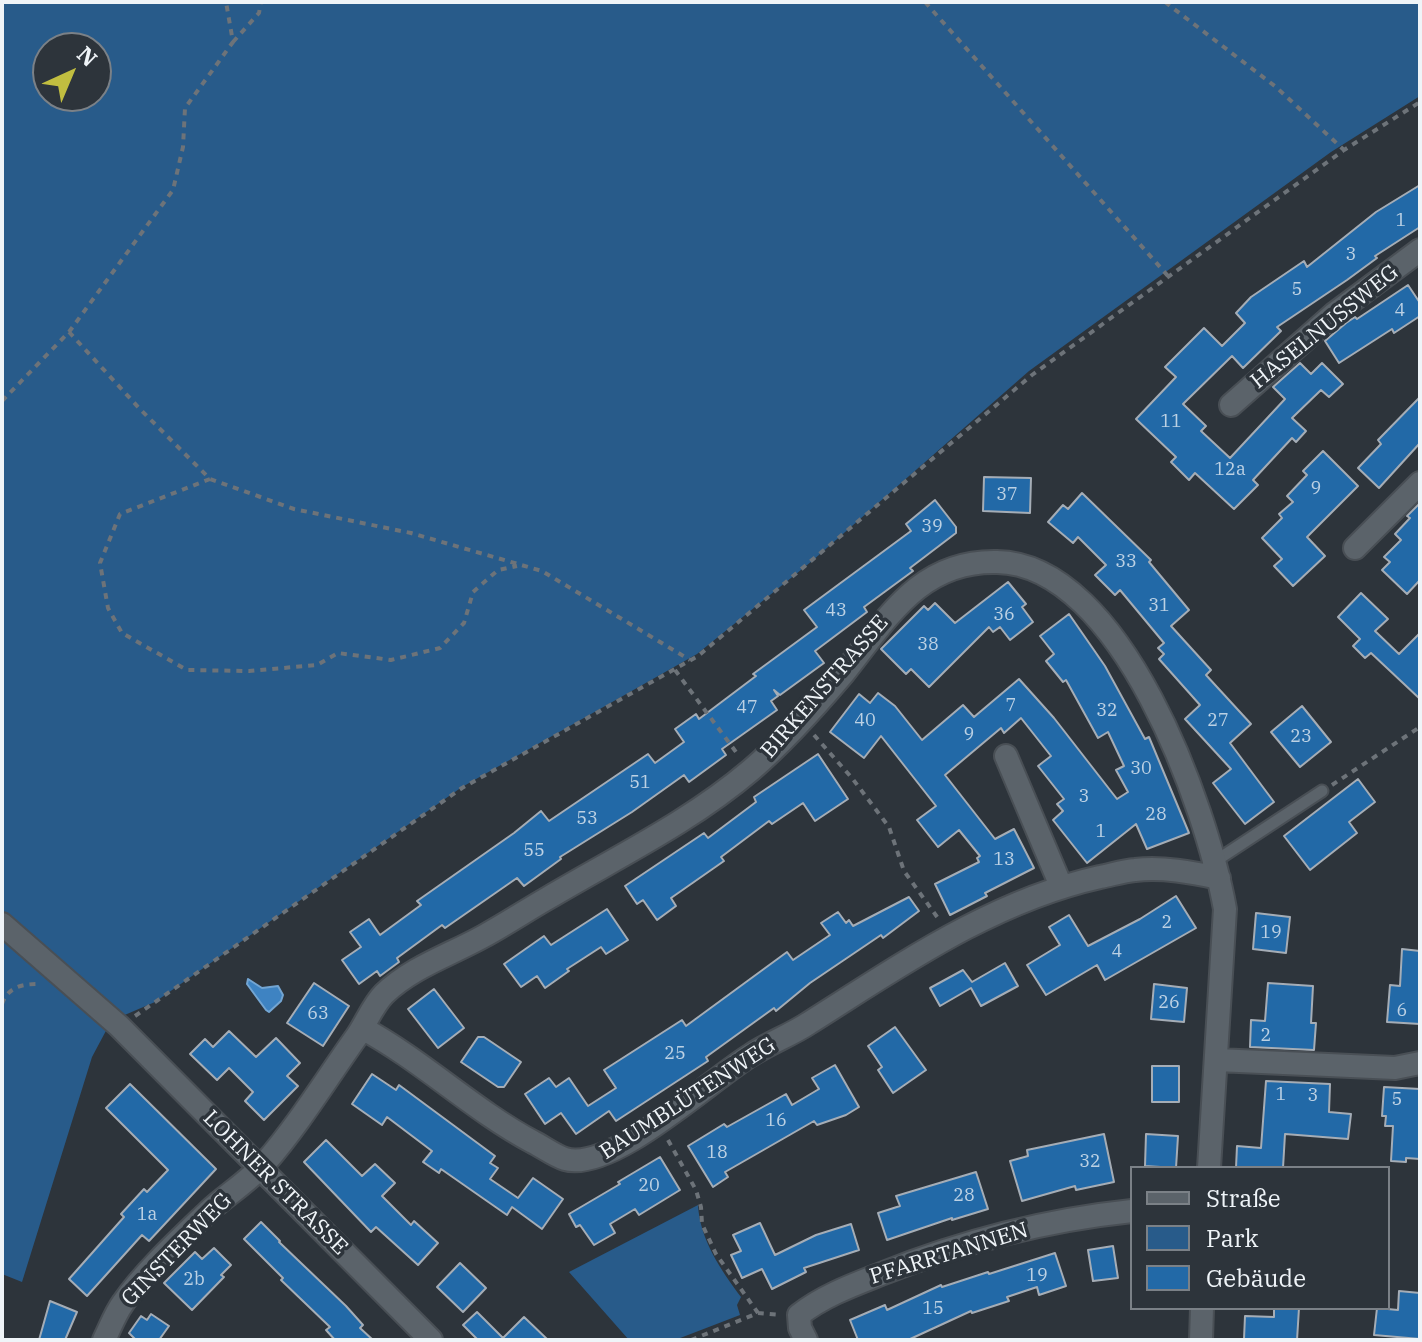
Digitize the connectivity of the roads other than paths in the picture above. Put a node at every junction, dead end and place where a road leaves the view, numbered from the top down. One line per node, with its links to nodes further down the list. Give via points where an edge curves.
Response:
1 (1420, 250): 2 (street, HASELNUSSWEG, via 1334,314)
2 (1231, 405)
3 (1420, 483): 4 (street)
4 (1355, 548)
5 (1006, 756): 8 (street)
6 (1322, 791): 7 (lane)
7 (1216, 870): 8 (street, BAUMBLÜTENWEG, via 1133,870); 10 (street, BIRKENSTRASSE, via 1180,762 1139,674 1110,631 1076,596 1037,571 998,561 964,566 933,577 904,597 801,721 750,771 641,845 414,970 382,996); 11 (street, BIRKENSTRASSE, via 1225,909)
8 (1061, 886): 10 (street, BAUMBLÜTENWEG, via 951,935 752,1054 612,1153 590,1161 566,1160 511,1129)
9 (2, 924): 14 (street, LOHNER STRASSE, via 119,1026)
10 (362, 1028): 14 (street, BIRKENSTRASSE)
11 (1217, 1060): 12 (street, via 1395,1068); 13 (street, BIRKENSTRASSE)
12 (1420, 1063)
13 (1209, 1166)
14 (261, 1168): 17 (street, GINSTERWEG, via 208,1212 145,1277 122,1303); 18 (street, LOHNER STRASSE)
15 (1130, 1211): 19 (street, PFARRTANNEN, via 979,1240 853,1285 799,1315)
16 (1202, 1310): 20 (street)
17 (104, 1340)
18 (431, 1340)
19 (806, 1340)
20 (1201, 1340)

